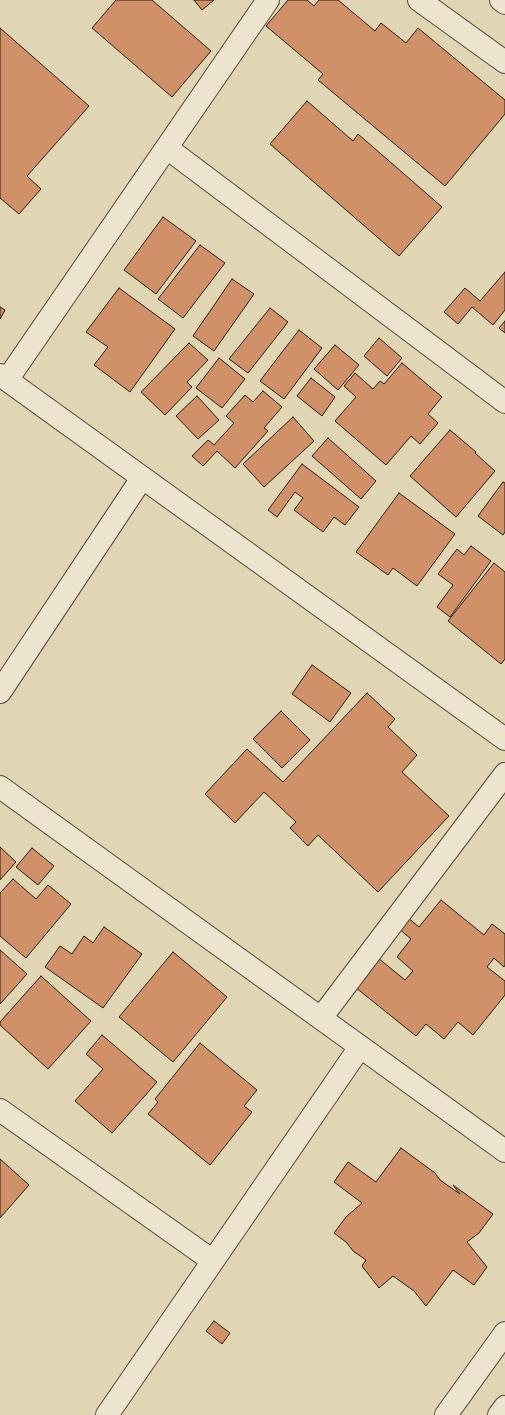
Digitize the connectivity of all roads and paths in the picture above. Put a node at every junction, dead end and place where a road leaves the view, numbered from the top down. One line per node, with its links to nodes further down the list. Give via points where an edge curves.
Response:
1 (268, 0): 6 (street)
2 (419, 0): 5 (street)
3 (501, 0): 4 (street)
4 (505, 3)
5 (505, 62)
6 (167, 148): 7 (street); 8 (street)
7 (4, 377): 9 (street)
8 (505, 402)
9 (142, 478): 10 (street); 11 (street)
10 (0, 692)
11 (505, 739)
12 (505, 774): 14 (street)
13 (0, 787): 14 (street)
14 (321, 1018): 15 (street)
15 (360, 1047): 17 (street); 18 (street)
16 (0, 1110): 18 (street)
17 (505, 1151)
18 (213, 1261): 21 (street)
19 (505, 1333): 22 (street)
20 (505, 1407): 23 (street)
21 (107, 1415)
22 (446, 1415)
23 (499, 1415)

